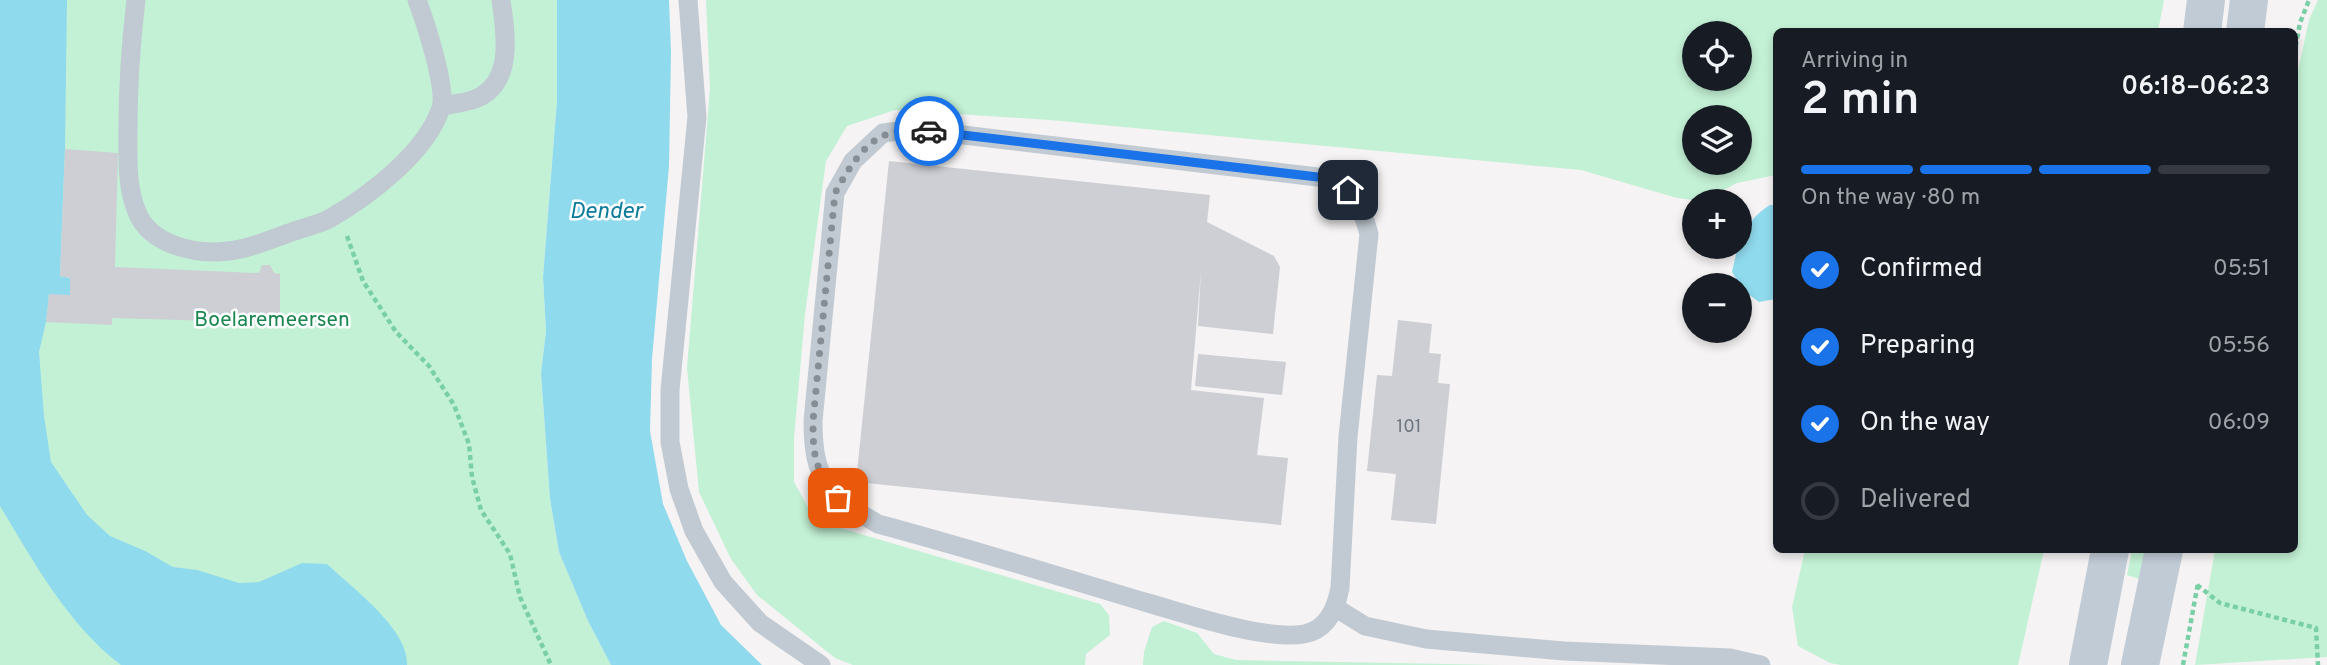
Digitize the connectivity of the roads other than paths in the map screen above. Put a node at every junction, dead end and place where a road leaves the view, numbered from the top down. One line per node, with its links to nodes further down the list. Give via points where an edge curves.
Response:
1 (136, 0): 9 (lane, via 128,170 137,212 158,239 204,251 228,251 328,220 379,185 411,155)
2 (417, 0): 9 (lane, via 440,82)
3 (501, 0): 9 (lane, via 505,60 498,83 476,99)
4 (688, 0): 13 (lane, via 697,117 670,390 670,442 679,489 694,531 723,582 760,623)
5 (2206, 0): 7 (main road)
6 (2249, 0): 8 (main road)
7 (2202, 28)
8 (2246, 28)
9 (442, 106)
10 (2109, 553): 15 (main road)
11 (2163, 553): 16 (main road)
12 (1336, 608): 12 (lane, via 1369,234 1362,209 1348,190 1326,178 913,129 883,133 853,161 835,193 813,421 813,451 821,478 838,498 878,524 1256,631 1306,634 1324,625); 14 (lane, via 1365,625 1426,639 1730,658)
13 (821, 665)
14 (1762, 665)
15 (2088, 665)
16 (2140, 665)

